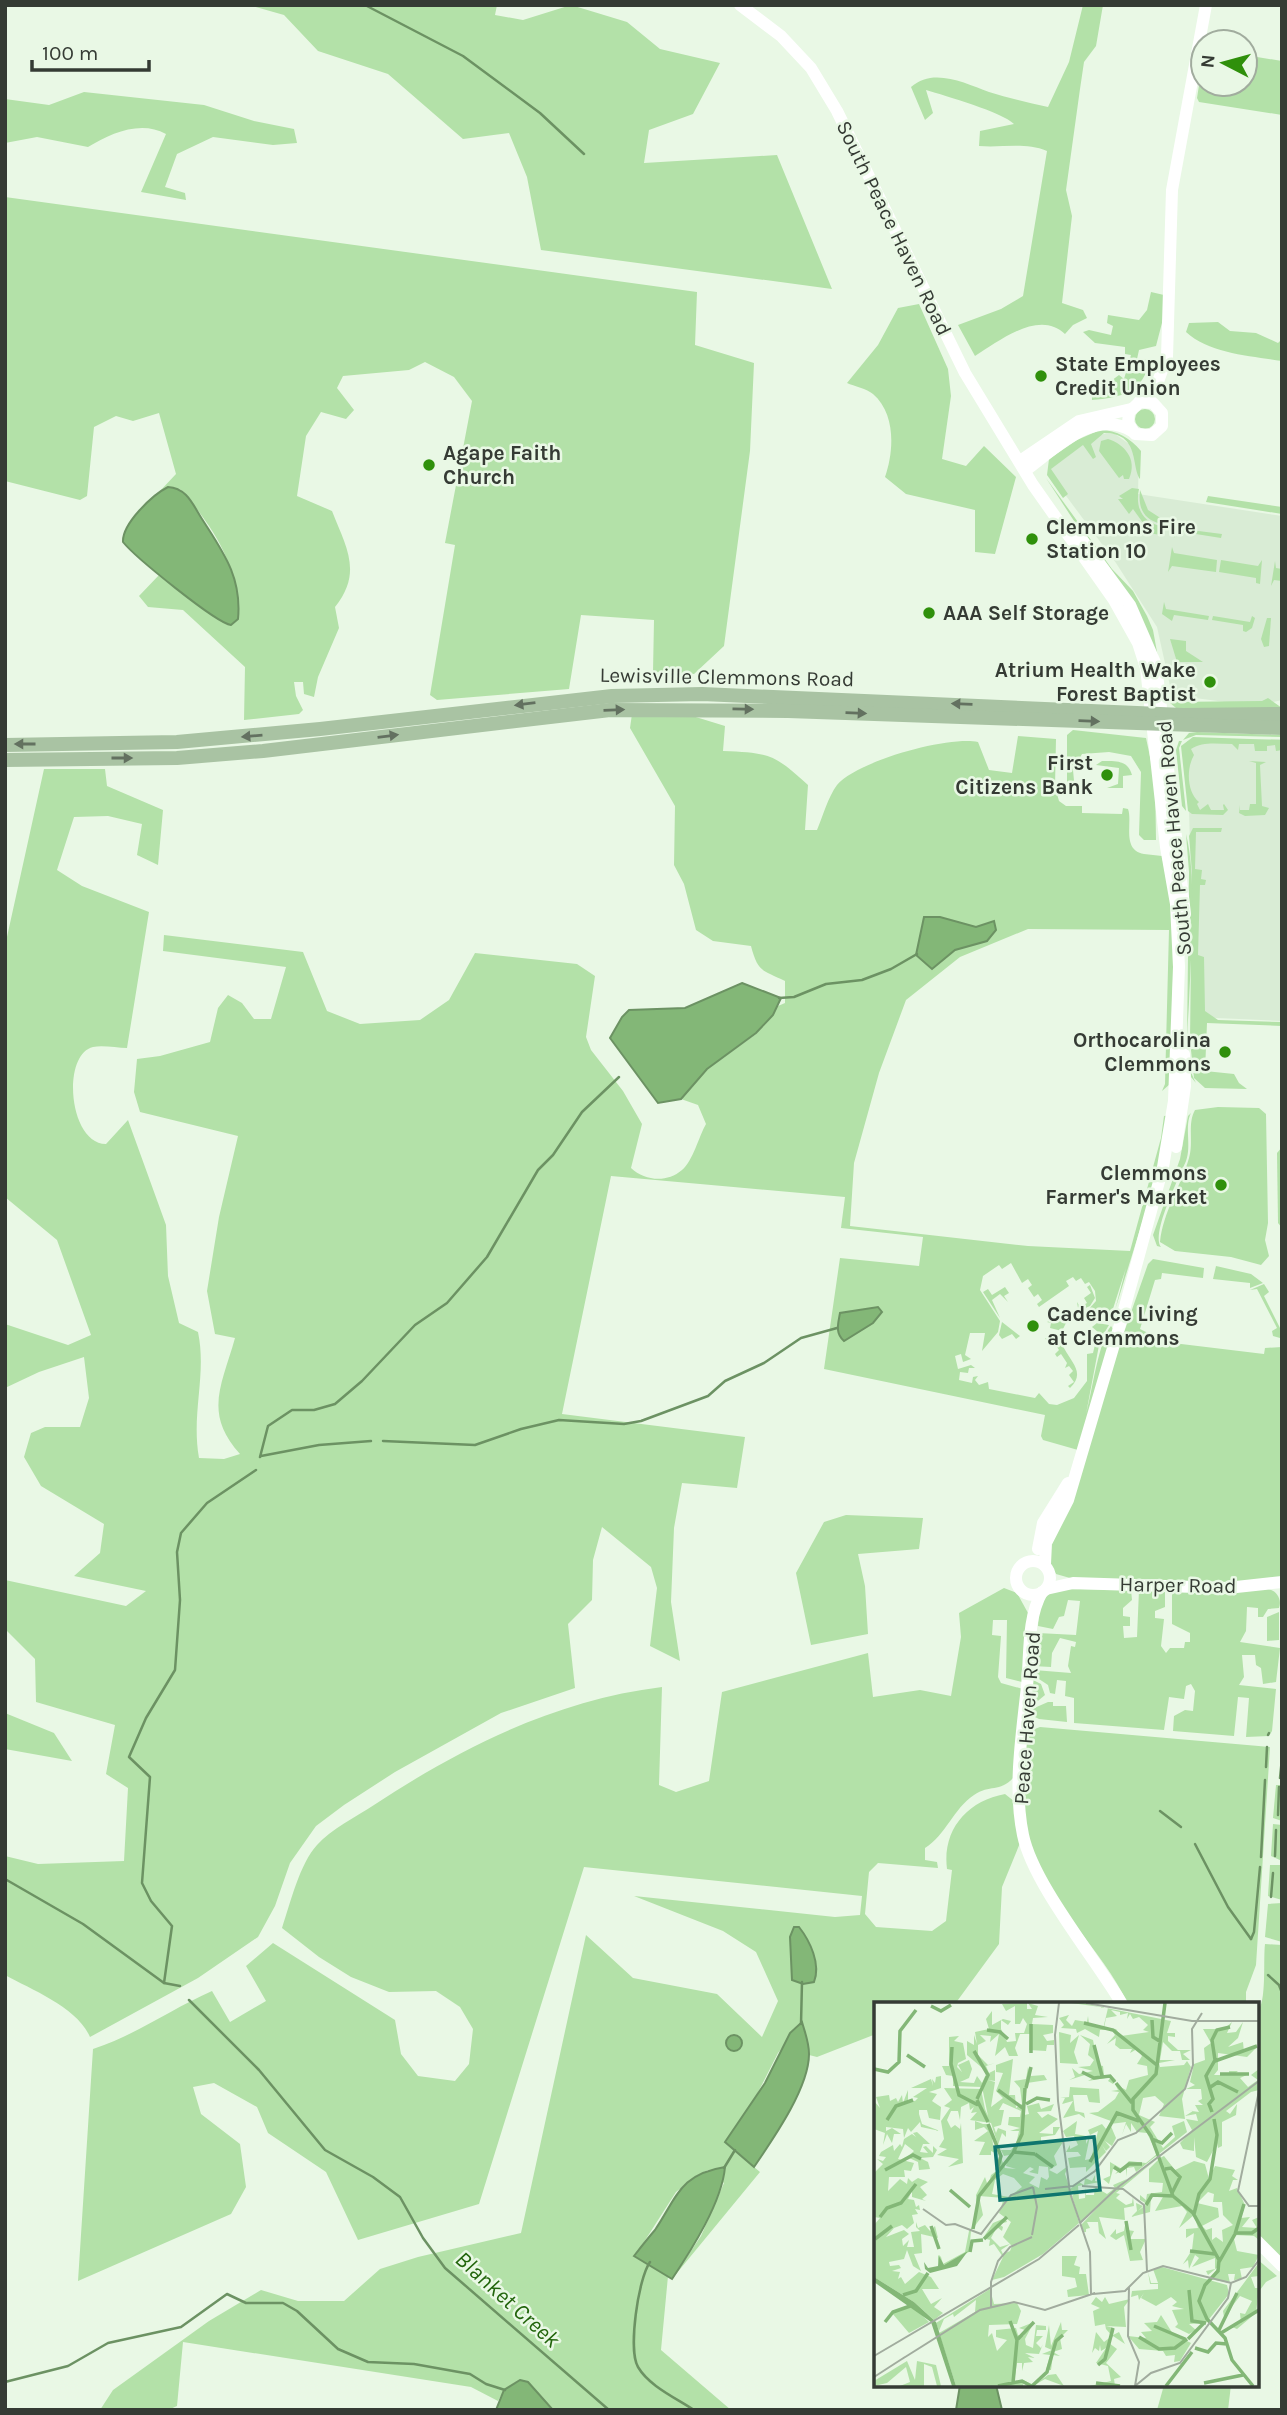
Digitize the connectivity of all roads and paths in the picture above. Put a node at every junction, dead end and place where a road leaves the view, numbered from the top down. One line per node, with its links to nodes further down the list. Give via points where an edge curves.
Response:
1 (740, 5): 7 (main road, South Peace Haven Road, via 781,36 811,68 827,94 965,373)
2 (1206, 5): 3 (main road, via 1171,236)
3 (1167, 357): 4 (main road, via 1158,384); 5 (main road)
4 (1135, 405): 5 (main road, via 1149,401); 6 (main road, via 1128,421); 7 (main road, via 1079,421)
5 (1160, 408): 6 (main road, via 1163,422 1157,433 1143,437)
6 (1133, 432): 7 (main road, via 1114,423 1091,425)
7 (1023, 466): 9 (main road, South Peace Haven Road, via 1130,606 1156,665)
8 (1282, 714): 9 (main road, Lewisville Clemmons Road)
9 (1158, 719): 10 (main road, Lewisville Clemmons Road); 11 (main road, Lewisville Clemmons Road, one-way to 11, via 727,695 612,696 177,742); 12 (main road, Lewisville Clemmons Road, one-way to 9, via 177,758 263,751 610,710); 13 (main road, South Peace Haven Road, via 1178,934 1176,1084 1163,1167)
10 (1282, 728)
11 (5, 745)
12 (5, 760)
13 (1077, 1468): 14 (main road, via 1043,1523 1038,1550); 15 (main road, via 1068,1500 1046,1543)
14 (1027, 1562): 15 (main road, via 1036,1560); 18 (main road, via 1016,1577)
15 (1047, 1569): 17 (main road, Harper Road); 19 (main road)
16 (1282, 1582): 17 (main road, Harper Road, via 1234,1587)
17 (1073, 1583): 19 (main road, Harper Road)
18 (1023, 1591): 19 (main road, via 1032,1595); 20 (main road, Peace Haven Road)
19 (1044, 1591): 20 (main road, Peace Haven Road)
20 (1033, 1614): 21 (main road, Peace Haven Road, via 1019,1779 1023,1836 1041,1878)
21 (1121, 2002)
22 (1259, 2243): 23 (main road)
23 (1282, 2266)

